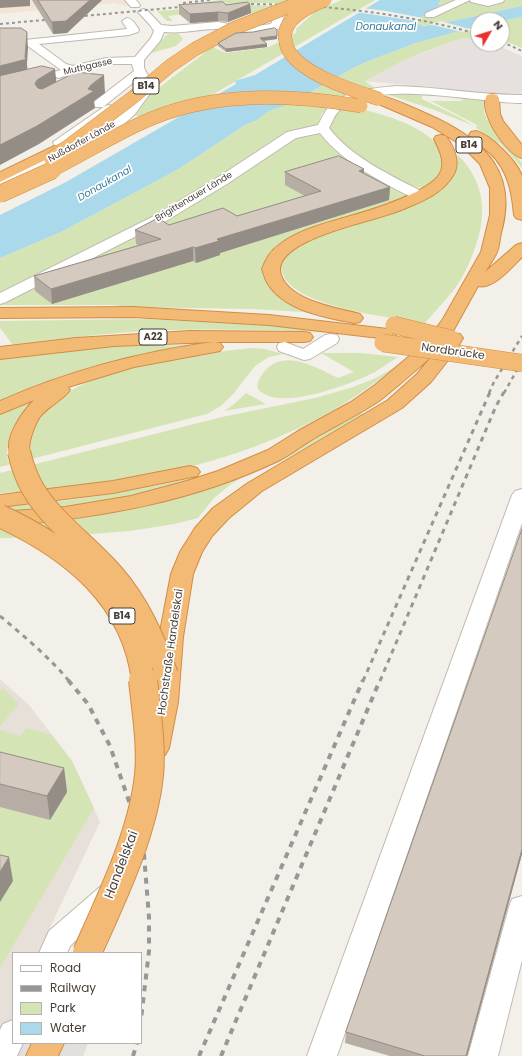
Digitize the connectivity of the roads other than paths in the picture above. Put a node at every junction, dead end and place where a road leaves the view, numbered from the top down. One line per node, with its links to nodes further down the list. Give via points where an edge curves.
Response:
1 (306, 0): 22 (highway, B14, bridge, via 260,17 194,50 166,68)
2 (325, 0): 18 (highway, B14, bridge, via 304,10 286,29 284,38 291,55 319,75)
3 (466, 0): 8 (street)
4 (475, 0): 5 (street, via 488,3)
5 (499, 0)
6 (136, 6): 11 (street)
7 (279, 15): 10 (street, via 276,26 243,36 236,29 222,25)
8 (430, 15)
9 (127, 21): 13 (street, via 134,30 29,42)
10 (197, 27): 11 (street, via 177,30); 12 (street)
11 (158, 28): 14 (street, via 158,36)
12 (207, 36)
13 (68, 71): 14 (street, Muthgasse, via 106,61); 15 (street, Muthgasse); 16 (street, via 76,78)
14 (141, 71): 20 (street); 25 (street, Nußdorfer Lände, via 112,108 43,152); 28 (street, Nußdorfer Lände, via 145,92 119,122)
15 (50, 76)
16 (76, 83)
17 (492, 98): 19 (street); 21 (street, via 421,90 379,91 354,96 338,105 329,114); 24 (highway, via 491,110 499,125)
18 (379, 99): 32 (highway, via 428,113 476,135 500,154 513,171 518,185); 33 (highway, B14, via 427,118 448,130 485,160 496,178 500,198 497,225)
19 (522, 99)
20 (99, 104)
21 (323, 128): 30 (street, via 328,136 352,156); 37 (street, Brigittenauer Lände, via 292,134 161,218)
22 (79, 138): 26 (highway, bridge); 28 (highway, B14, bridge, via 50,159)
23 (442, 139): 27 (highway, via 468,160); 29 (highway, bridge, via 423,127 395,115 361,106 314,99 267,98 222,101 166,113); 30 (highway, via 449,158 448,170 438,184)
24 (522, 154)
25 (0, 173)
26 (0, 178)
27 (481, 182)
28 (0, 186)
29 (0, 194)
30 (420, 196): 39 (highway, via 314,233 289,245 272,263 273,278 289,295)
31 (485, 196): 33 (highway, via 487,227)
32 (522, 215)
33 (492, 235): 35 (highway, B14)
34 (522, 248): 36 (highway)
35 (488, 253): 36 (highway, B14, via 489,262); 48 (highway, via 452,318 431,347 364,402)
36 (482, 282): 53 (highway, Hochstraße Handelskai / B14, via 450,346 424,378 395,404 255,487 221,513 203,533 191,552 182,574)
37 (0, 299)
38 (8, 313): 39 (highway, A22, via 133,312 247,318)
39 (388, 334): 41 (highway, A22); 43 (highway, Nordbrücke / A22); 45 (highway, Nordbrücke / A22, bridge, via 425,348)
40 (306, 337): 41 (highway, A22); 44 (highway, A22, via 154,337 73,343); 46 (highway, via 171,354 124,363)
41 (331, 339): 42 (street, via 304,355)
42 (285, 347)
43 (522, 352)
44 (0, 353)
45 (522, 363)
46 (90, 374): 47 (highway, via 34,393); 53 (highway, bridge, via 56,392 36,410 24,426 19,440 21,467 34,492 61,523 113,574 130,596 143,616)
47 (0, 408)
48 (302, 437): 50 (highway, via 244,458 165,478); 52 (highway, via 280,452 255,463 178,490 84,511 34,518)
49 (522, 496): 63 (street)
50 (0, 501)
51 (0, 516): 54 (highway, B14, bridge, via 35,533 68,554 102,588 120,611 139,659)
52 (0, 519)
53 (167, 675): 54 (highway, Hochstraße Handelskai / B14, bridge, via 165,702)
54 (149, 774): 58 (highway, Handelskai / B14, bridge, via 134,839)
55 (135, 870): 57 (street)
56 (522, 907): 64 (street)
57 (56, 946)
58 (87, 952)
59 (12, 1035): 61 (street)
60 (48, 1044): 62 (highway)
61 (2, 1056)
62 (42, 1056)
63 (322, 1056)
64 (483, 1056)

